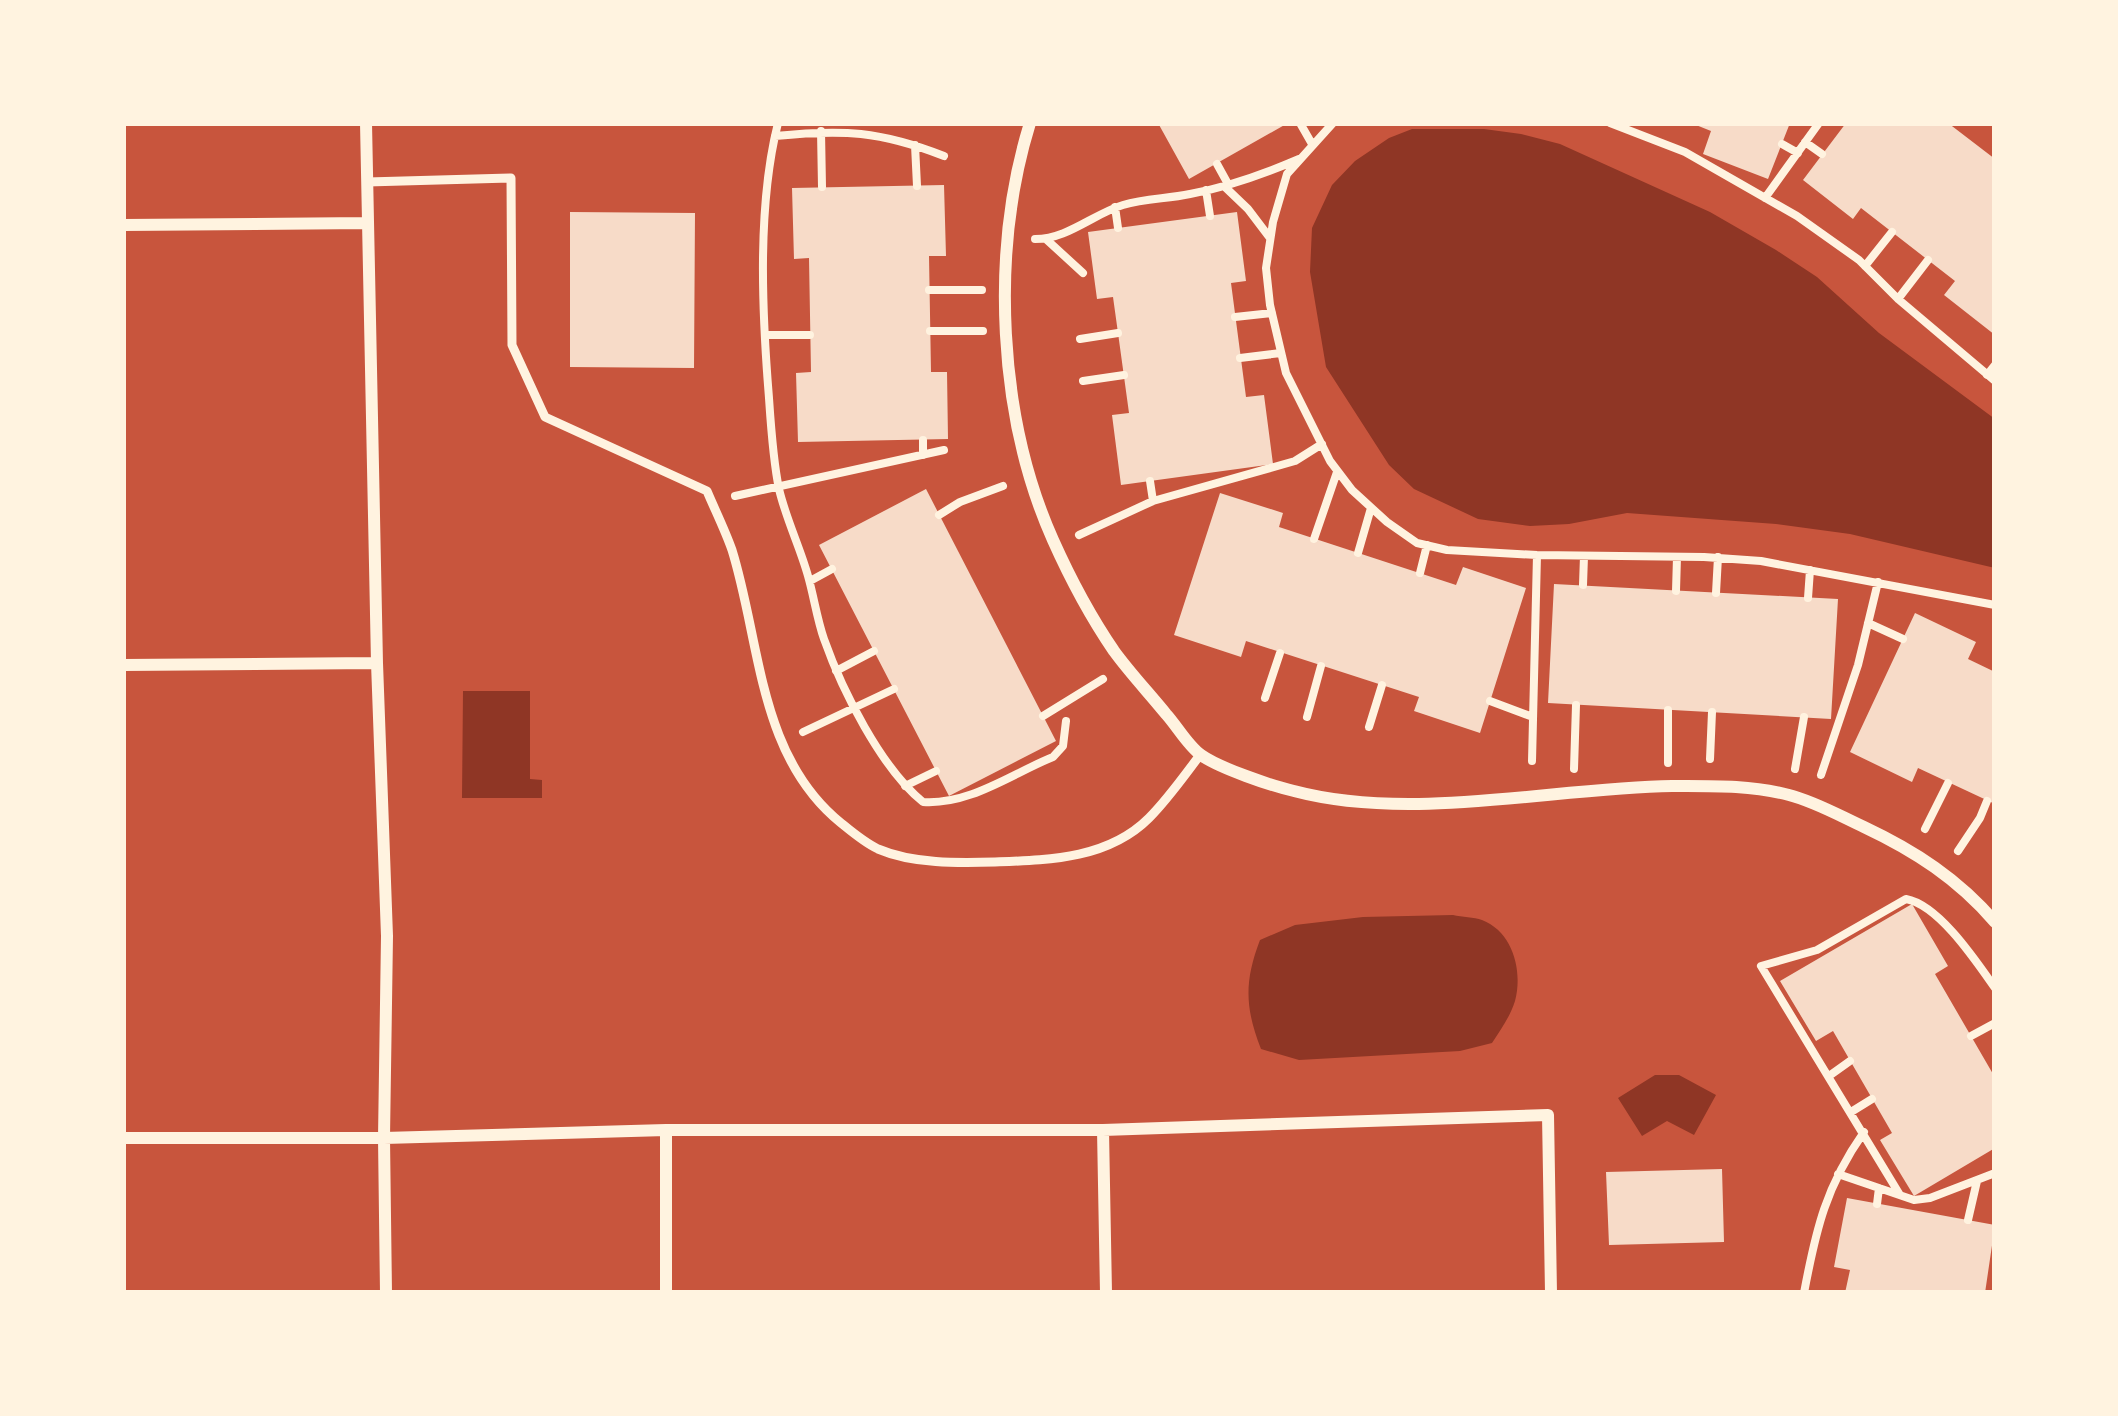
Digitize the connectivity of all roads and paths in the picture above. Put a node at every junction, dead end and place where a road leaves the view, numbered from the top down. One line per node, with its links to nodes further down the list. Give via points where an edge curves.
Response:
1 (366, 123): 19 (street)
2 (778, 123): 9 (path)
3 (1030, 123): 31 (street)
4 (1300, 123): 12 (path)
5 (1334, 123): 12 (path)
6 (1610, 123): 24 (path, via 1684,152)
7 (1819, 123): 10 (path)
8 (821, 131): 9 (path); 11 (path); 22 (path)
9 (775, 136): 46 (path)
10 (1805, 142): 14 (path); 15 (path)
11 (915, 144): 16 (path); 21 (path)
12 (1312, 144): 17 (path)
13 (1782, 144): 14 (path)
14 (1798, 153): 24 (path)
15 (1822, 154)
16 (944, 156)
17 (1300, 158): 20 (path); 32 (path, via 1287,174)
18 (1217, 164): 20 (path)
19 (367, 182): 27 (street); 62 (lane, via 511,178 512,345 545,417 707,491)
20 (1226, 185): 23 (path); 32 (path)
21 (916, 186)
22 (822, 187)
23 (1206, 190): 25 (path); 26 (path)
24 (1765, 199): 35 (path)
25 (1115, 207): 29 (path); 33 (path)
26 (1210, 216)
27 (368, 223): 28 (street); 88 (street)
28 (123, 225)
29 (1118, 229)
30 (1892, 232): 35 (path)
31 (1009, 237): 33 (path); 38 (street)
32 (1270, 238): 40 (path)
33 (1046, 239): 36 (path)
34 (1928, 260): 39 (path)
35 (1865, 266): 39 (path)
36 (1083, 272)
37 (929, 290): 38 (path)
38 (1006, 290): 42 (street)
39 (1898, 299): 52 (path)
40 (1272, 313): 41 (path); 48 (path)
41 (1235, 316)
42 (1006, 330): 43 (path); 59 (street)
43 (930, 331)
44 (1118, 333): 47 (path)
45 (811, 334): 46 (path)
46 (765, 335): 61 (path)
47 (1080, 339)
48 (1281, 353): 49 (path); 55 (path)
49 (1240, 358)
50 (1995, 365): 52 (path)
51 (1124, 375): 53 (path)
52 (1991, 378)
53 (1083, 381)
54 (922, 440): 57 (path)
55 (1322, 444): 58 (path); 63 (path, via 1295,461)
56 (944, 450): 57 (path)
57 (922, 454): 61 (path)
58 (1337, 471): 64 (path); 66 (path)
59 (1030, 476): 65 (path); 67 (street)
60 (1150, 481): 63 (path)
61 (779, 487): 62 (path); 77 (path)
62 (711, 500): 107 (lane)
63 (1153, 501): 67 (path)
64 (1371, 508): 68 (path); 69 (path)
65 (939, 515)
66 (1314, 539)
67 (1055, 545): 90 (street)
68 (1427, 545): 70 (path); 76 (path)
69 (1358, 553)
70 (1537, 555): 71 (path); 103 (path)
71 (1585, 556): 72 (path); 79 (path)
72 (1677, 557): 73 (path); 80 (path)
73 (1718, 557): 75 (path); 81 (path)
74 (832, 569): 77 (path)
75 (1810, 570): 78 (path); 82 (path)
76 (1420, 573)
77 (810, 581): 92 (path)
78 (1878, 582): 83 (path); 84 (path)
79 (1583, 585)
80 (1676, 591)
81 (1716, 593)
82 (1808, 598)
83 (1995, 605)
84 (1868, 623): 85 (path); 111 (path)
85 (1903, 639)
86 (874, 651): 92 (path)
87 (1280, 653): 95 (path)
88 (377, 663): 89 (street); 133 (street, via 387,936)
89 (123, 665)
90 (1126, 665): 101 (path); 108 (street)
91 (1321, 666): 102 (path)
92 (836, 671): 98 (path)
93 (1382, 686): 106 (path)
94 (894, 689): 98 (path)
95 (1265, 698)
96 (1490, 701): 103 (path)
97 (1576, 705): 116 (path)
98 (856, 708): 107 (path); 114 (path)
99 (1668, 710): 115 (path)
100 (1712, 712): 113 (path)
101 (1043, 716)
102 (1306, 717)
103 (1533, 717): 109 (path)
104 (1804, 717): 117 (path)
105 (1066, 721): 114 (path, via 1053,757 961,800 923,802)
106 (1369, 727)
107 (780, 742): 108 (lane, via 805,785 855,833 878,849 952,863 1095,851 1147,820)
108 (1201, 755): 116 (street, via 1271,785 1368,805)
109 (1532, 761)
110 (936, 771): 114 (path)
111 (1821, 775)
112 (1948, 783): 119 (path)
113 (1708, 785): 115 (street); 117 (street)
114 (905, 786)
115 (1669, 786): 116 (street)
116 (1573, 792)
117 (1789, 795): 119 (street)
118 (1987, 801): 120 (path)
119 (1913, 852): 120 (street)
120 (1944, 873): 121 (street)
121 (1995, 922)
122 (1995, 988): 126 (path, via 1926,906 1906,899 1817,950 1761,966)
123 (1995, 1023): 124 (path)
124 (1971, 1036)
125 (1850, 1061): 126 (path)
126 (1829, 1076): 128 (path)
127 (1872, 1099): 128 (path)
128 (1851, 1112): 131 (path)
129 (666, 1130): 130 (street); 133 (street); 142 (street)
130 (1103, 1130): 143 (street); 144 (street, via 1548,1115)
131 (1864, 1132): 135 (path); 138 (path)
132 (123, 1138): 133 (street)
133 (383, 1138): 141 (street)
134 (1995, 1173): 136 (path)
135 (1838, 1174): 137 (path); 145 (path, via 1817,1225)
136 (1977, 1180): 138 (path, via 1930,1198); 140 (path)
137 (1879, 1189): 138 (path); 139 (path)
138 (1900, 1195)
139 (1877, 1204)
140 (1969, 1220)
141 (386, 1293)
142 (666, 1293)
143 (1106, 1293)
144 (1551, 1293)
145 (1804, 1293)

